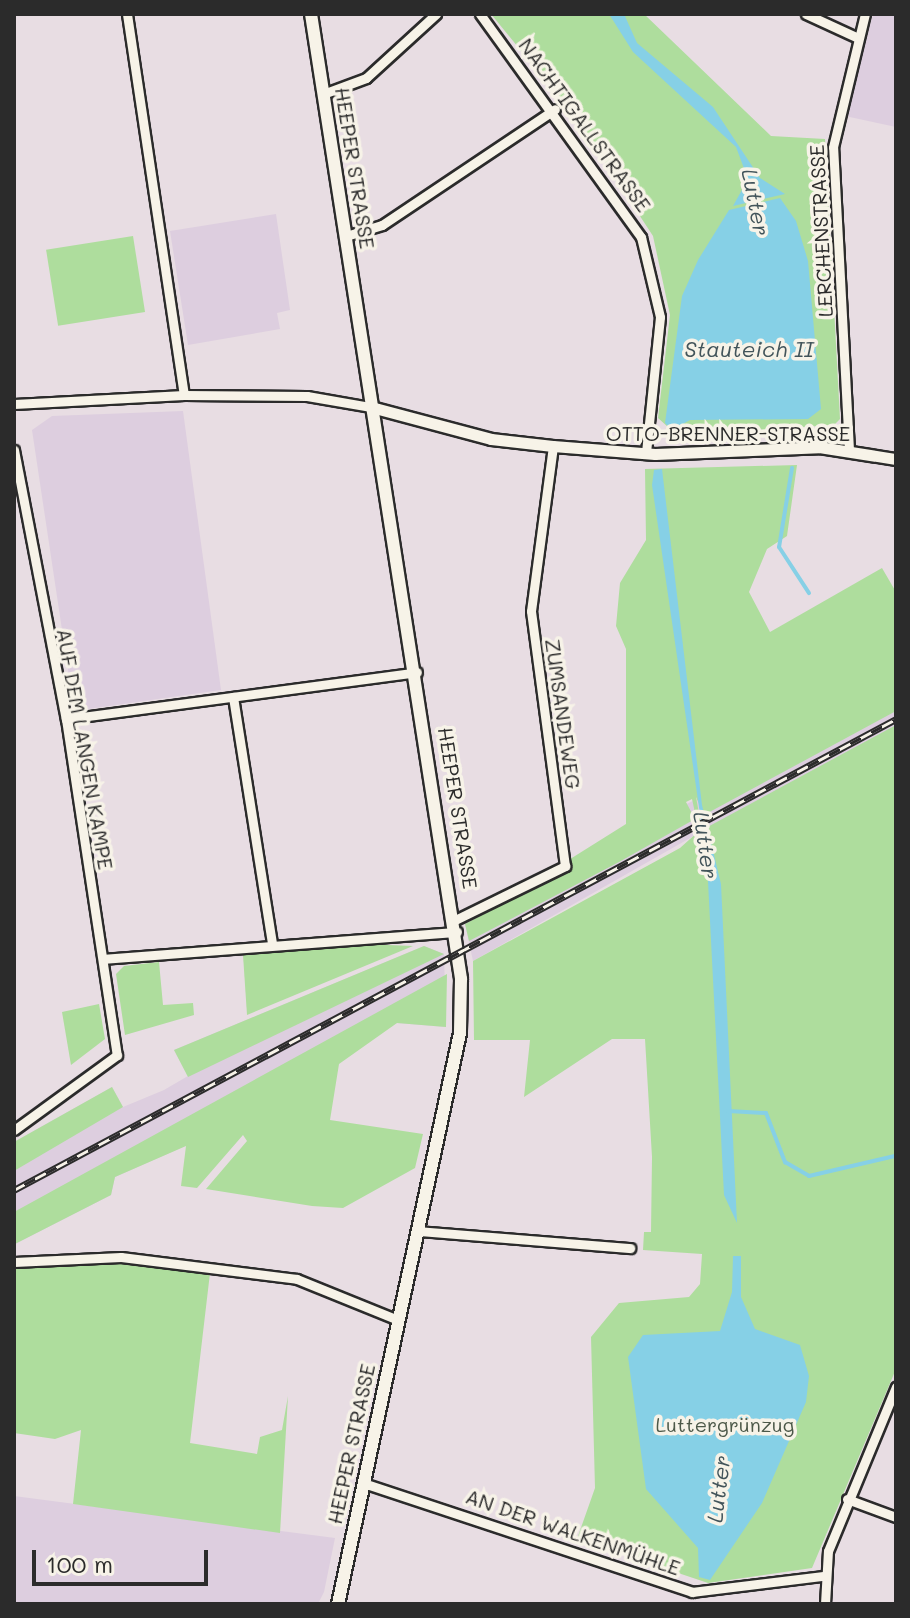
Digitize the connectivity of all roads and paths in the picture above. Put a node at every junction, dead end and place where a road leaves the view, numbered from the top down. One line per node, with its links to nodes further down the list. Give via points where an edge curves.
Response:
1 (127, 14): 11 (street)
2 (311, 14): 8 (main road, HEEPER STRASSE)
3 (436, 14): 8 (street, via 366,78)
4 (480, 14): 9 (street, NACHTIGALLSTRASSE)
5 (806, 14): 7 (street)
6 (865, 14): 7 (street, LERCHENSTRASSE)
7 (856, 37): 16 (street, LERCHENSTRASSE, via 833,147)
8 (323, 94): 10 (main road, HEEPER STRASSE)
9 (555, 109): 10 (street, via 382,225); 17 (street, NACHTIGALLSTRASSE, via 621,200 657,280 660,317)
10 (346, 236): 13 (main road, HEEPER STRASSE)
11 (184, 395): 12 (street); 13 (street, via 307,396)
12 (14, 404)
13 (371, 407): 14 (street, OTTO-BRENNER-STRASSE, via 491,439); 19 (main road, HEEPER STRASSE)
14 (553, 446): 17 (street, OTTO-BRENNER-STRASSE); 22 (street, ZUMSANDEWEG, via 531,611 565,866)
15 (14, 450): 21 (street, AUF DEM LANGEN KAMPE)
16 (849, 450): 17 (street, OTTO-BRENNER-STRASSE); 18 (street, OTTO-BRENNER-STRASSE)
17 (646, 453)
18 (896, 459)
19 (417, 672): 20 (street); 22 (main road, HEEPER STRASSE)
20 (233, 697): 21 (street); 23 (street)
21 (66, 719): 24 (street, AUF DEM LANGEN KAMPE)
22 (456, 926): 23 (street); 26 (main road, HEEPER STRASSE, via 460,1033)
23 (272, 944): 24 (street)
24 (103, 959): 25 (street, AUF DEM LANGEN KAMPE, via 117,1055)
25 (14, 1130)
26 (418, 1231): 27 (street); 29 (main road, HEEPER STRASSE)
27 (630, 1248)
28 (14, 1262): 29 (street, via 121,1257 297,1279)
29 (398, 1320): 31 (main road, HEEPER STRASSE)
30 (896, 1387): 32 (street)
31 (363, 1483): 34 (street, AN DER WALKENMÜHLE, via 692,1592); 35 (main road, HEEPER STRASSE)
32 (847, 1499): 33 (street); 34 (street)
33 (896, 1517)
34 (823, 1576): 36 (street)
35 (338, 1604)
36 (825, 1604)

